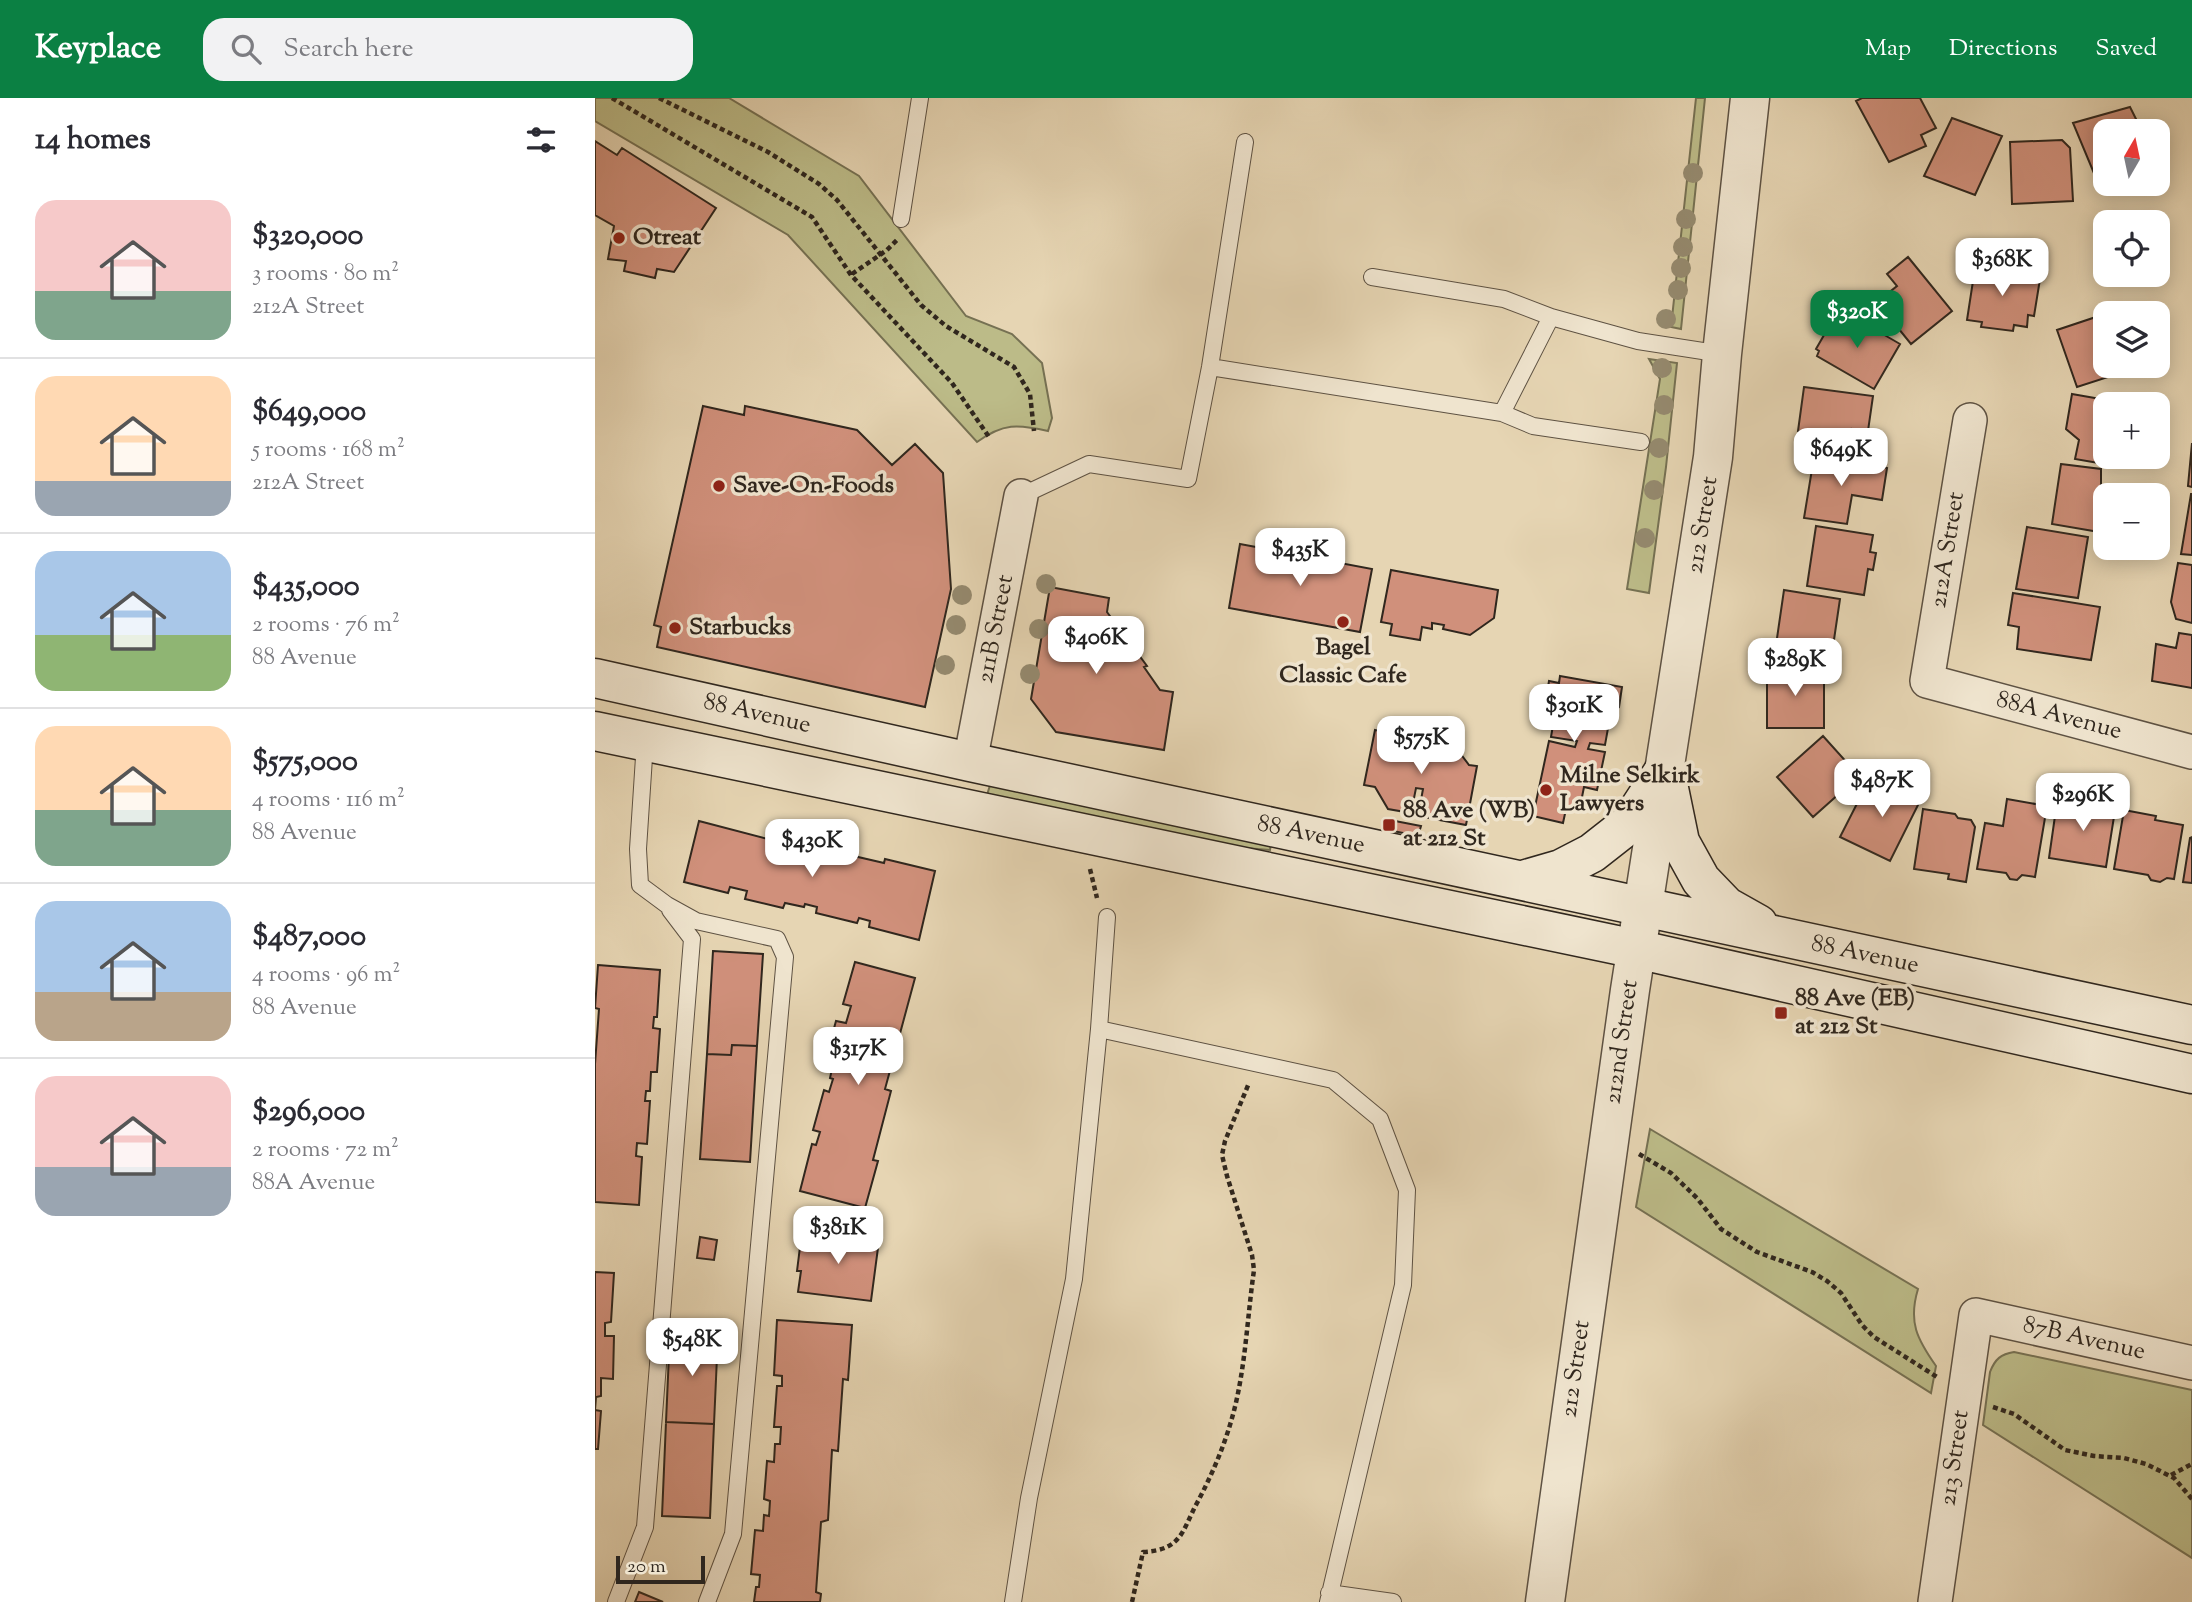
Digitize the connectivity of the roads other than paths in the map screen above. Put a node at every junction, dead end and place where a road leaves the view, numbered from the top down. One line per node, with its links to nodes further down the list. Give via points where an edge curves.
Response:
1 (920, 98): 4 (lane)
2 (1750, 98): 7 (main road, 212 Street)
3 (1245, 142): 8 (lane)
4 (901, 219)
5 (1372, 277): 6 (lane, via 1503,299)
6 (1551, 317): 7 (lane, via 1638,341); 9 (lane)
7 (1722, 354): 19 (main road, 212 Street, via 1713,457)
8 (1210, 367): 9 (lane); 12 (lane, via 1188,479 1089,464)
9 (1501, 413): 11 (lane, via 1533,426)
10 (1970, 420): 14 (street, 212A Street)
11 (1641, 442)
12 (1021, 496): 18 (street, 211B Street)
13 (595, 678): 18 (main road, 88 Avenue)
14 (1927, 681): 17 (street, 88A Avenue)
15 (595, 731): 16 (main road, 88 Avenue)
16 (645, 742): 21 (lane, via 640,885); 25 (main road, 88 Avenue)
17 (2192, 752)
18 (970, 762): 20 (main road, 88 Avenue)
19 (1665, 769): 20 (main road, via 1629,824 1592,853 1561,869); 22 (main road, 212 Street); 24 (main road, via 1680,842 1702,880 1726,906)
20 (1521, 880): 22 (main road, 88 Avenue)
21 (667, 905): 33 (lane, via 692,939 645,1527); 34 (lane, via 695,921 777,939 785,957 733,1534)
22 (1643, 907): 24 (main road, 88 Avenue); 25 (main road, 212 Street)
23 (1107, 918): 27 (lane)
24 (1781, 937): 26 (main road, 88 Avenue)
25 (1636, 949): 28 (main road, 88 Avenue); 29 (main road, 212nd Street)
26 (2192, 1025)
27 (1099, 1029): 32 (lane, via 1332,1080 1380,1119 1407,1190 1403,1285); 35 (lane, via 1074,1279 1028,1498)
28 (2192, 1074)
29 (1608, 1136): 37 (main road, 212 Street)
30 (1976, 1315): 31 (street, 87B Avenue); 38 (street, 213 Street)
31 (2192, 1363)
32 (1328, 1598): 36 (lane)
33 (616, 1602)
34 (707, 1602)
35 (1013, 1602)
36 (1393, 1602)
37 (1545, 1602)
38 (1935, 1602)

